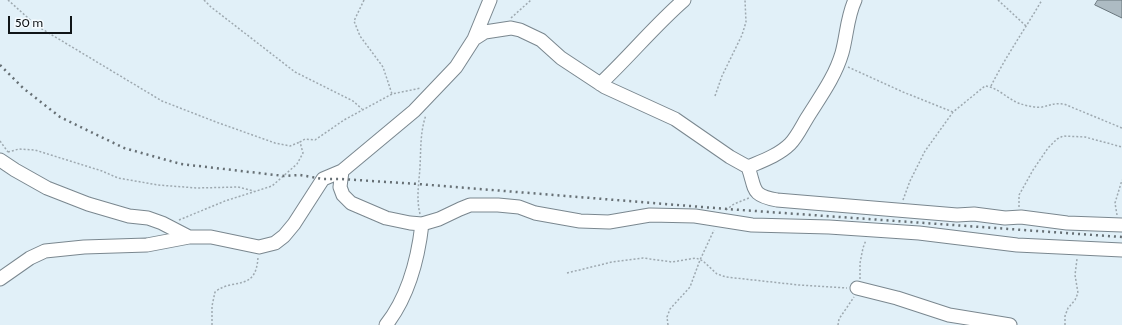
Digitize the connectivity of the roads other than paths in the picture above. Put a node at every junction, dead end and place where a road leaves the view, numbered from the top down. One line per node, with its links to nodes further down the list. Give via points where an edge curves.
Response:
1 (490, 0): 4 (street)
2 (684, 0): 5 (street)
3 (855, 0): 7 (street, via 839,63 826,89 791,143)
4 (474, 39): 5 (street, via 494,30 520,30 541,40 560,58); 8 (street, via 456,67 439,86 414,111)
5 (600, 84): 7 (street, via 675,119)
6 (0, 156): 11 (street, via 15,170 47,188 88,204 130,216 148,218)
7 (748, 167): 10 (street, via 758,194 777,200 957,216 974,214 1067,223)
8 (342, 171): 9 (street, via 340,187 343,195 351,203 386,218); 11 (street, via 323,179 294,224 275,242 259,247 211,237)
9 (422, 224): 12 (street, via 460,209 482,204 519,207 535,213 580,221 609,222 650,215 695,216 752,225 919,233 1017,244); 15 (street, via 413,270 401,302)
10 (1121, 225)
11 (189, 237): 13 (street, via 147,245 84,247 45,252 30,258)
12 (1122, 250)
13 (0, 279)
14 (857, 288): 16 (street, via 950,315)
15 (386, 325)
16 (1010, 325)

